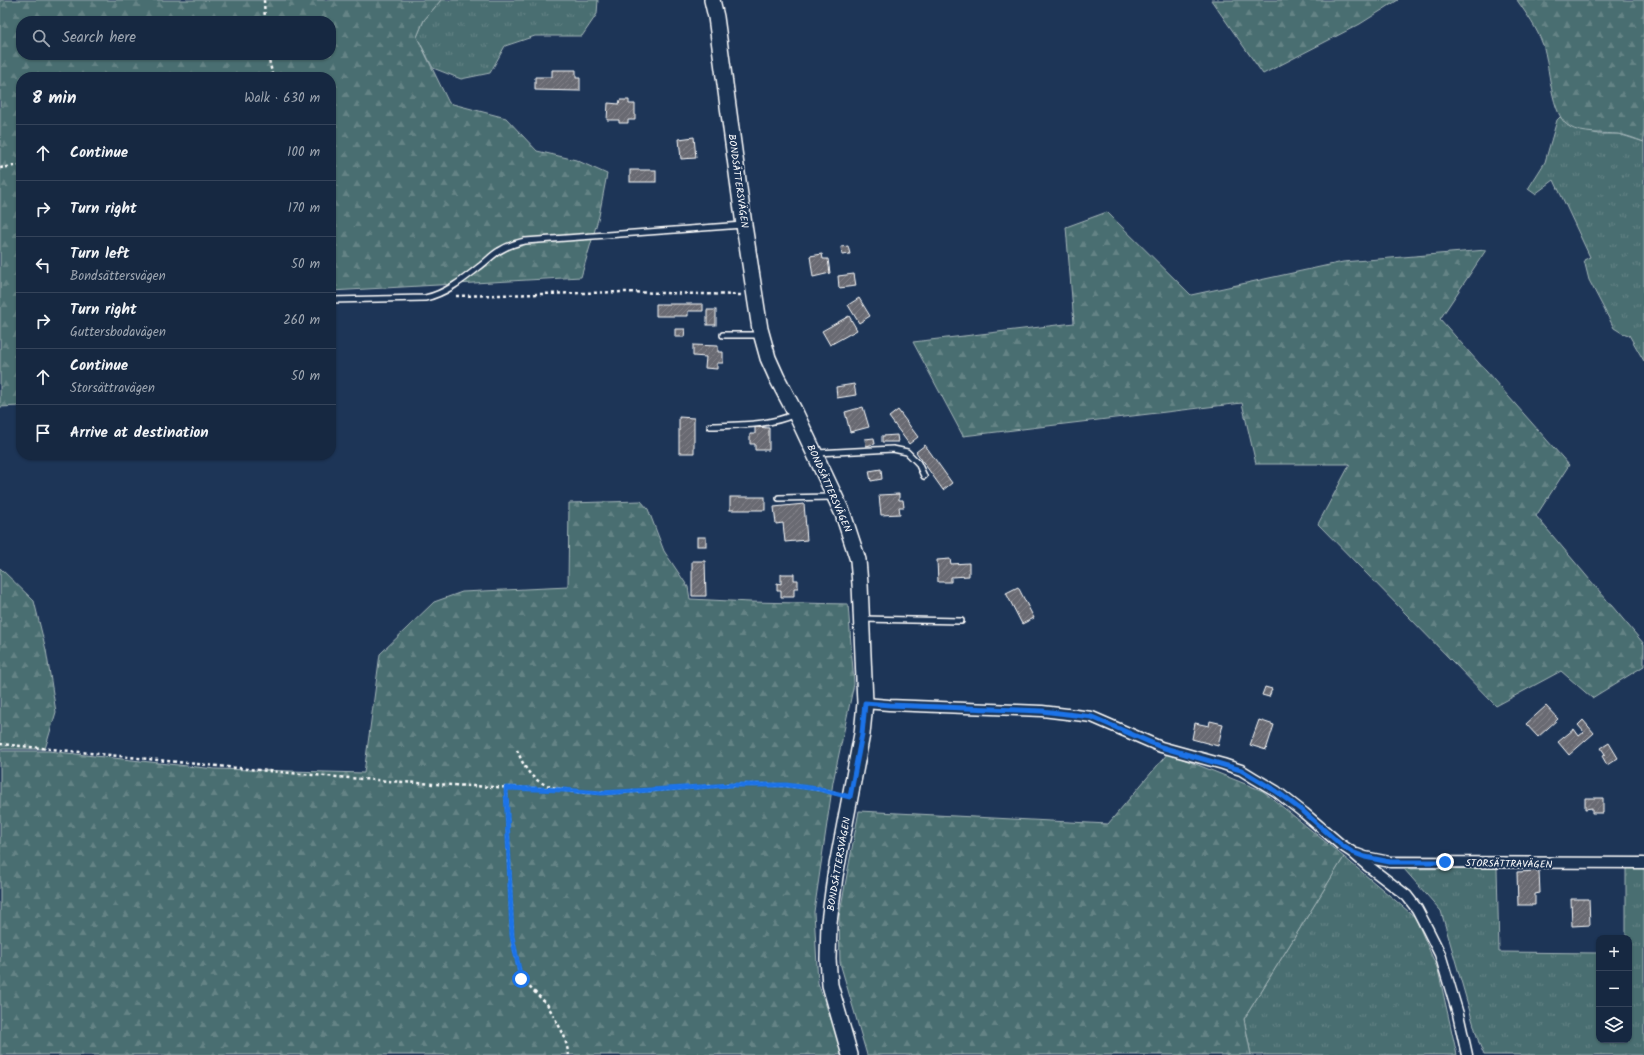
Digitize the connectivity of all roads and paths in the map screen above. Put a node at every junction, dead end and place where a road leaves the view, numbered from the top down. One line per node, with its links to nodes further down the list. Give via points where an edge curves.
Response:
1 (264, 0): 3 (path)
2 (712, 0): 8 (street, BONDSÄTTERSVÄGEN, via 722,55)
3 (265, 16)
4 (269, 60): 5 (path)
5 (272, 72)
6 (16, 166): 7 (path)
7 (0, 168)
8 (744, 225): 9 (street, BONDSÄTTERSVÄGEN); 10 (lane, via 512,244)
9 (755, 295): 10 (path, via 624,292); 13 (street, BONDSÄTTERSVÄGEN)
10 (434, 296): 11 (lane)
11 (336, 300)
12 (723, 335): 13 (lane)
13 (762, 335): 14 (street, BONDSÄTTERSVÄGEN, via 768,358)
14 (796, 414): 15 (lane, via 783,420); 16 (street, BONDSÄTTERSVÄGEN)
15 (710, 426)
16 (814, 453): 17 (lane, via 893,449 907,452 918,463); 18 (street, BONDSÄTTERSVÄGEN)
17 (924, 476)
18 (835, 496): 19 (lane); 20 (street, BONDSÄTTERSVÄGEN, via 858,560)
19 (778, 498)
20 (862, 619): 21 (lane); 22 (street, BONDSÄTTERSVÄGEN)
21 (961, 621)
22 (865, 703): 27 (street, BONDSÄTTERSVÄGEN); 28 (street, via 1042,711 1092,717 1161,747 1241,770 1276,791)
23 (0, 744): 25 (path, via 383,781)
24 (517, 750): 26 (path, via 526,772 542,783)
25 (506, 788): 26 (path); 30 (path, via 512,936 521,979 547,1004 564,1035)
26 (563, 790): 27 (path, via 602,793 732,785 786,785 819,789)
27 (850, 797): 31 (street, BONDSÄTTERSVÄGEN, via 834,883 828,959 830,985)
28 (1352, 852): 29 (street, STORSÄTTRAVÄGEN, via 1390,862); 32 (street, via 1407,896 1428,930 1440,954)
29 (1644, 863)
30 (569, 1055)
31 (850, 1055)
32 (1468, 1055)

